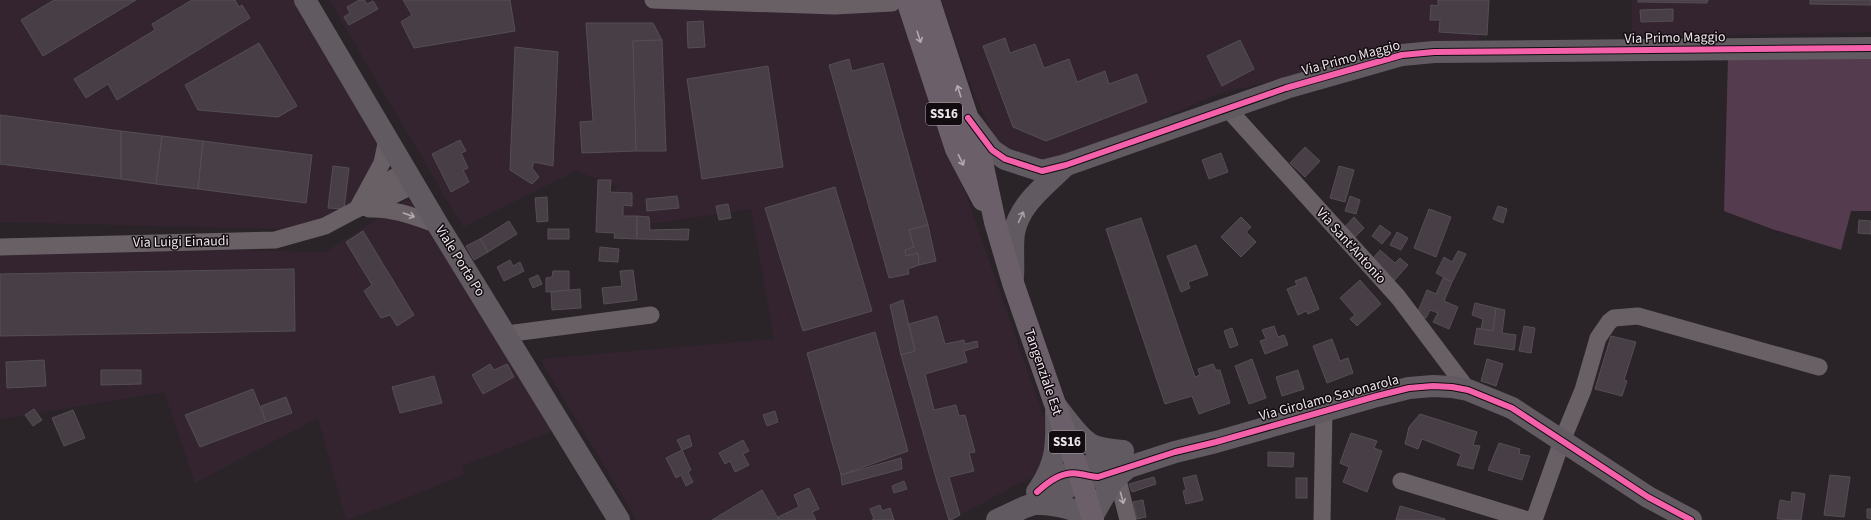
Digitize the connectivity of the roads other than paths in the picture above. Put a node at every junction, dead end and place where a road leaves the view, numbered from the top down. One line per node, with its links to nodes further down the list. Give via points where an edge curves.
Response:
1 (304, 0): 8 (street, Viale Porta Po)
2 (653, 0): 4 (street, via 835,6)
3 (929, 0): 7 (main road, Tangenziale Est / SS16, one-way to 3)
4 (899, 2): 12 (main road, Tangenziale Est / SS16, one-way to 12, via 956,149)
5 (1871, 48): 6 (street, Via Primo Maggio, via 1434,52 1356,67)
6 (1227, 108): 9 (street, Via Primo Maggio); 19 (street, Via Sant'Antonio, via 1398,297)
7 (968, 118): 9 (street, Via Primo Maggio, via 992,150 1005,159 1042,171); 12 (main road, Tangenziale Est / SS16, via 982,162)
8 (387, 139): 10 (street, Viale Porta Po); 11 (street, via 382,163)
9 (1066, 165): 15 (street, Via Primo Maggio, one-way to 9, via 1014,233 1020,216 1032,197)
10 (410, 177): 11 (street, Via Luigi Einaudi, via 376,188); 13 (street, Viale Porta Po)
11 (357, 209): 13 (street, Via Luigi Einaudi, one-way to 13, via 380,208 398,211); 14 (street, Via Luigi Einaudi, via 325,226 275,240)
12 (995, 222): 15 (main road, Tangenziale Est / SS16)
13 (438, 225): 17 (street, Viale Porta Po)
14 (0, 247)
15 (1013, 283): 20 (main road, Tangenziale Est / SS16)
16 (651, 315): 17 (street)
17 (506, 334): 28 (street, Viale Porta Po)
18 (1819, 367): 22 (street, via 1638,316 1614,318 1598,338 1583,390)
19 (1468, 390): 21 (street, Via Girolamo Savonarola, via 1433,386 1409,388); 22 (street, Via Girolamo Savonarola, via 1512,408)
20 (1055, 407): 23 (street, Via Girolamo Savonarola, via 1090,444 1106,449); 24 (main road, Tangenziale Est / SS16); 26 (street, via 1057,443 1054,460)
21 (1324, 411): 23 (street, Via Girolamo Savonarola); 31 (street)
22 (1562, 441): 33 (street); 34 (street, Via Girolamo Savonarola, via 1648,497)
23 (1124, 464): 24 (street, Via Girolamo Savonarola, via 1098,477 1088,477); 27 (street); 30 (street, one-way to 30)
24 (1079, 473): 26 (street, via 1065,490 1054,497); 27 (main road, Tangenziale Est / SS16)
25 (1401, 481): 32 (street)
26 (1033, 501): 27 (street, via 1076,509); 29 (street)
27 (1092, 518)
28 (619, 520)
29 (997, 520)
30 (1128, 520)
31 (1322, 520)
32 (1528, 520)
33 (1534, 520)
34 (1691, 520)

